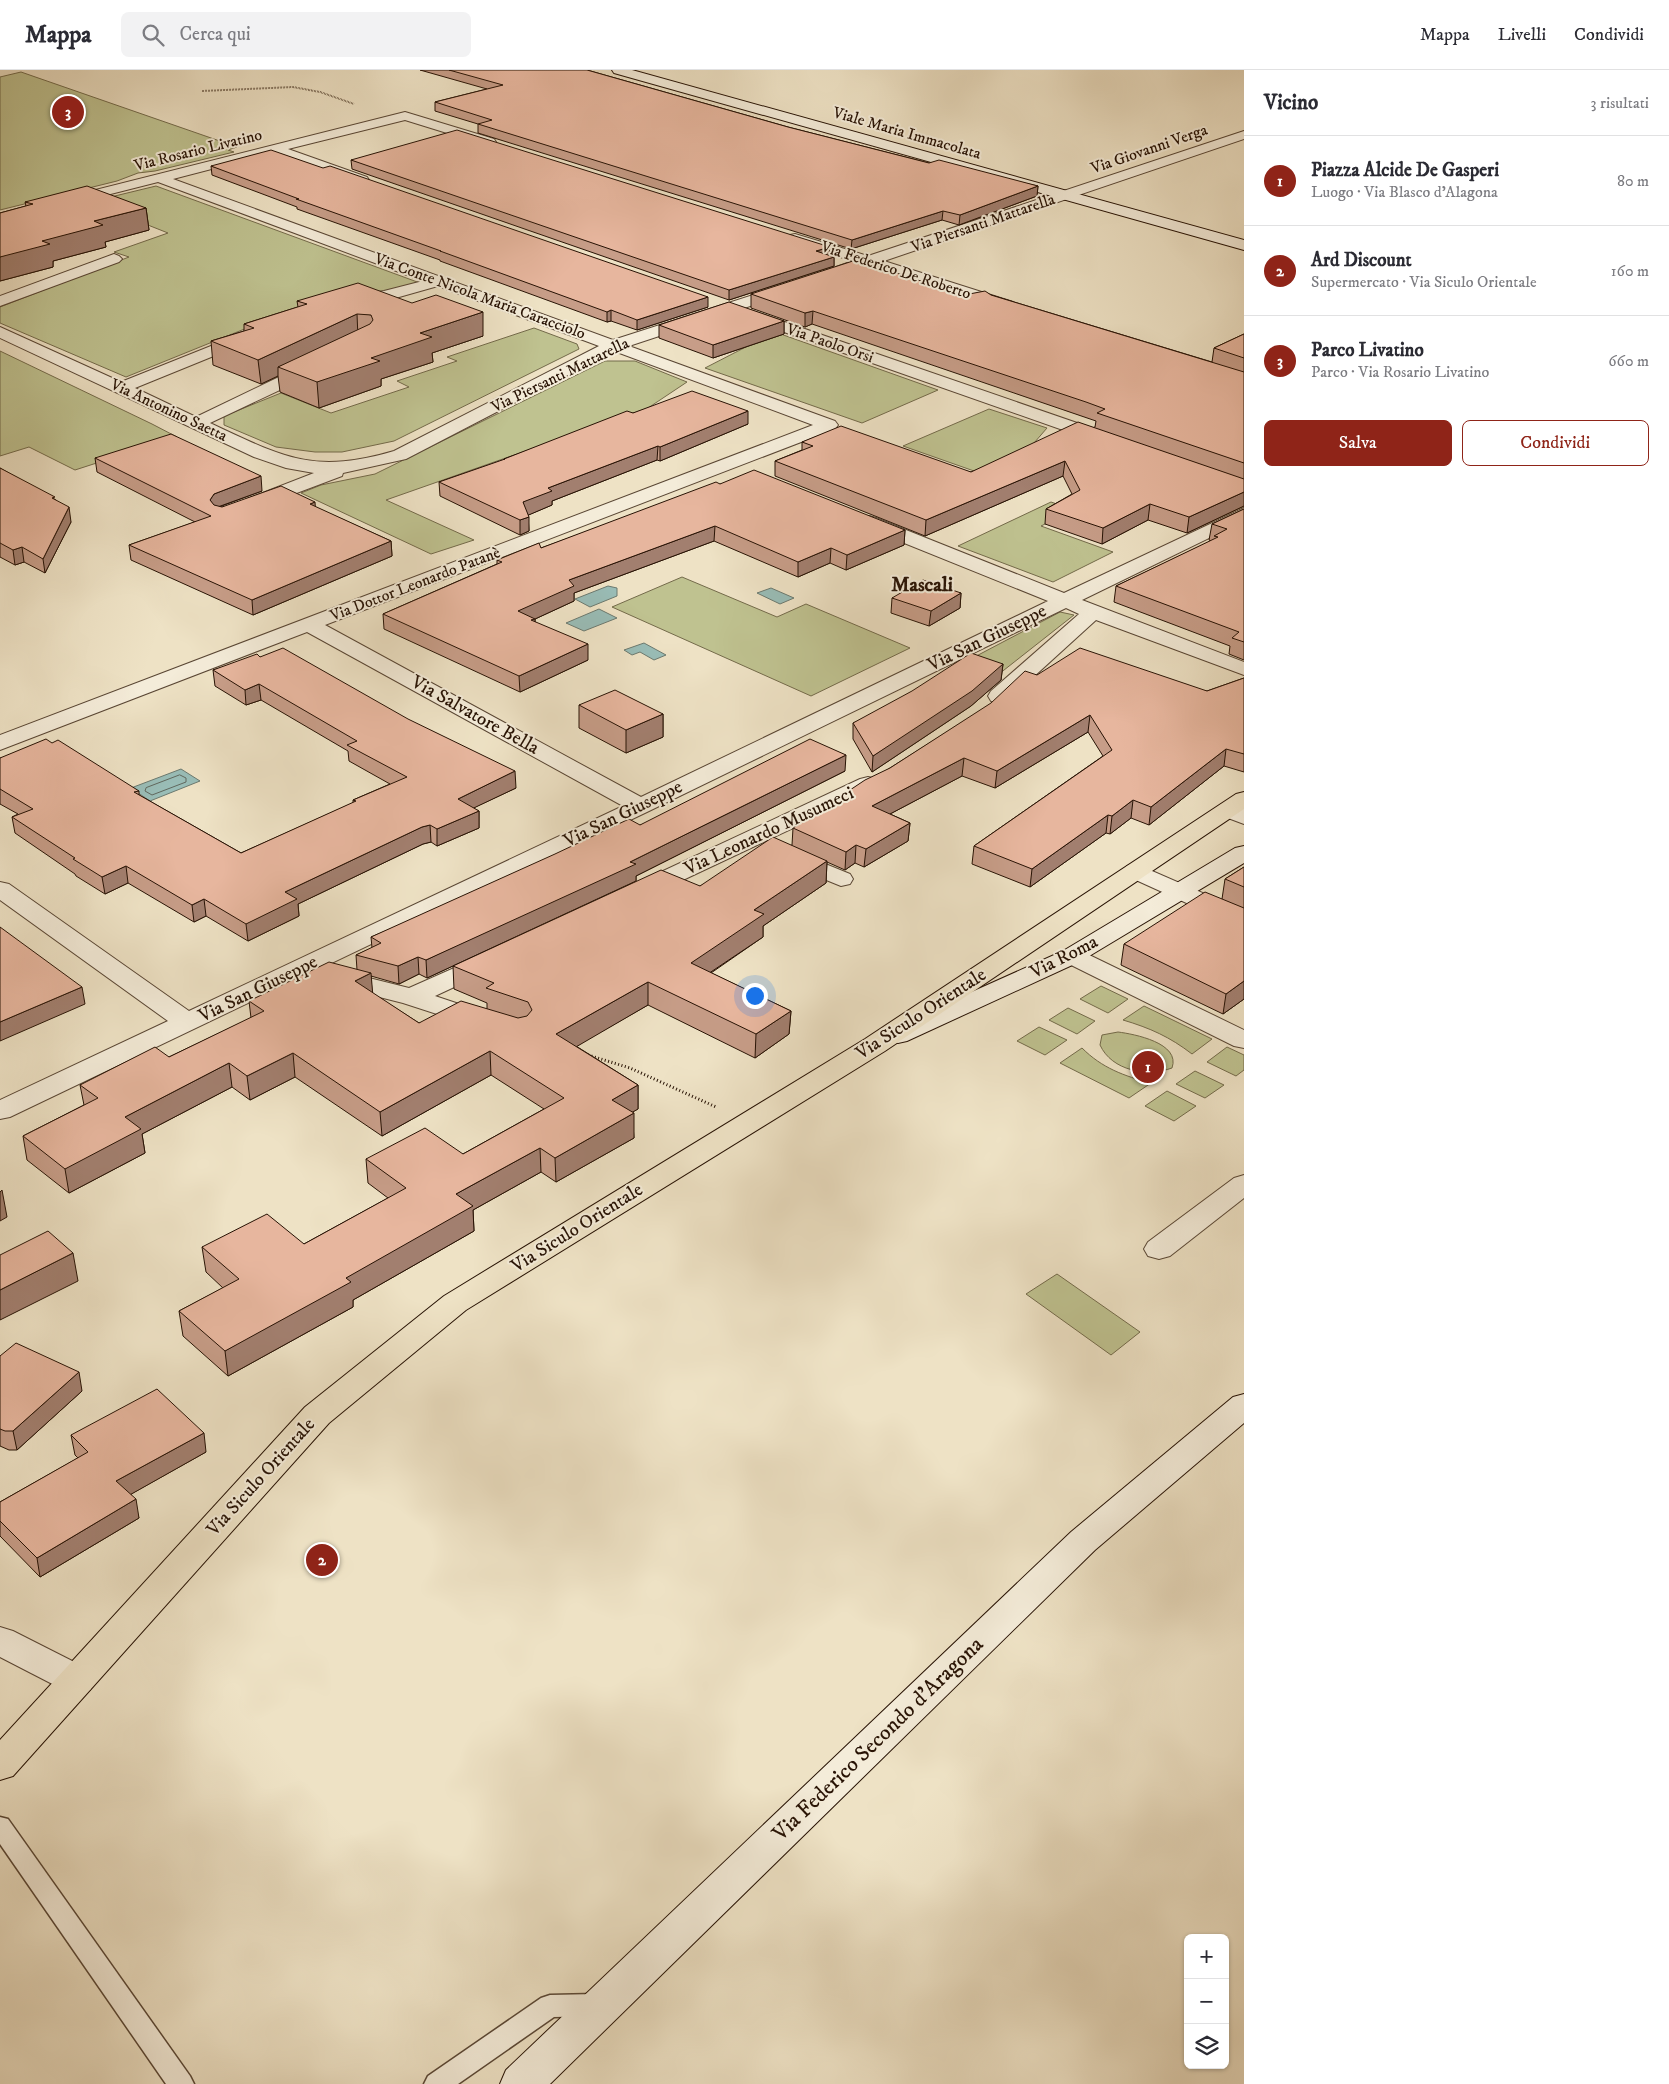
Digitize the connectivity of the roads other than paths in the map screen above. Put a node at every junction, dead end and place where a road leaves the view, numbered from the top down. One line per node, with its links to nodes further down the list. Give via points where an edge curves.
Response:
1 (618, 70): 7 (street, Viale Maria Immacolata)
2 (1244, 135): 7 (street, Via Giovanni Verga)
3 (500, 146): 4 (street, Via Rosario Livatino, via 400,117)
4 (274, 149): 5 (street, Via Rosario Livatino); 6 (street)
5 (159, 178): 8 (street, Via Rosario Livatino); 13 (street, Via Conte Nicola Maria Caracciolo)
6 (376, 185)
7 (1066, 195): 10 (street, Viale Maria Immacolata); 12 (street, Via Piersanti Mattarella)
8 (0, 218)
9 (784, 235): 12 (street, Via Federico De Roberto)
10 (1244, 246)
11 (114, 259): 14 (street)
12 (870, 262): 17 (street, Via Piersanti Mattarella); 18 (street, Via Federico De Roberto)
13 (440, 281): 16 (street, via 385,296); 21 (street, Via Conte Nicola Maria Caracciolo)
14 (0, 301)
15 (711, 301): 17 (street, Via Paolo Orsi)
16 (339, 302)
17 (729, 308): 21 (street, Via Piersanti Mattarella); 26 (street, Via Paolo Orsi)
18 (1019, 309)
19 (0, 332): 23 (street, Via Antonino Saetta)
20 (258, 333): 23 (street)
21 (614, 345): 25 (street, Via Conte Nicola Maria Caracciolo); 28 (street, Via Piersanti Mattarella, via 400,455)
22 (330, 360): 24 (street)
23 (121, 388): 24 (street, Via Antonino Saetta)
24 (197, 423): 28 (street, Via Antonino Saetta, via 260,453 297,465)
25 (829, 425): 27 (street, Via Dottor Leonardo Patanè)
26 (1122, 444)
27 (726, 465): 29 (street); 35 (street, Via Dottor Leonardo Patanè)
28 (344, 469): 30 (street)
29 (753, 476)
30 (240, 508)
31 (1244, 514): 33 (street, Via San Giuseppe)
32 (854, 516): 33 (street)
33 (1064, 600): 34 (street); 40 (street, Via San Giuseppe)
34 (1093, 612): 36 (street); 37 (street)
35 (309, 625): 38 (street, Via Dottor Leonardo Patanè); 40 (street, Via Salvatore Bella)
36 (1244, 670)
37 (980, 713)
38 (0, 743)
39 (888, 774): 42 (street, Via Leonardo Musumeci)
40 (641, 806): 52 (street, Via San Giuseppe)
41 (1239, 808): 44 (main road, Via Siculo Orientale)
42 (751, 839): 45 (street); 48 (street, Via Leonardo Musumeci)
43 (1244, 853): 46 (street, Via Roma)
44 (1136, 871): 46 (street); 57 (main road, Via Siculo Orientale)
45 (841, 879)
46 (1182, 892): 49 (street); 51 (street, Via Roma)
47 (4, 896): 54 (street)
48 (617, 902)
49 (1244, 920)
50 (510, 952): 53 (street)
51 (1072, 956): 56 (street); 57 (street, Via Roma)
52 (302, 968): 53 (street); 54 (street, Via San Giuseppe)
53 (412, 997): 55 (street)
54 (188, 1023): 58 (street, Via San Giuseppe)
55 (510, 1030)
56 (1240, 1033)
57 (875, 1045): 63 (main road, Via Siculo Orientale, via 455,1303 318,1415)
58 (0, 1111)
59 (1244, 1184): 60 (street)
60 (1159, 1249)
61 (1244, 1405): 66 (street, Via Federico Secondo d'Aragona, via 1083,1541)
62 (0, 1641): 63 (street)
63 (77, 1680): 64 (main road, Via Siculo Orientale)
64 (0, 1764)
65 (0, 1826): 67 (lane)
66 (604, 2005): 68 (lane, via 550,2006); 69 (street, Via Federico Secondo d'Aragona)
67 (181, 2084)
68 (437, 2084)
69 (521, 2084)

